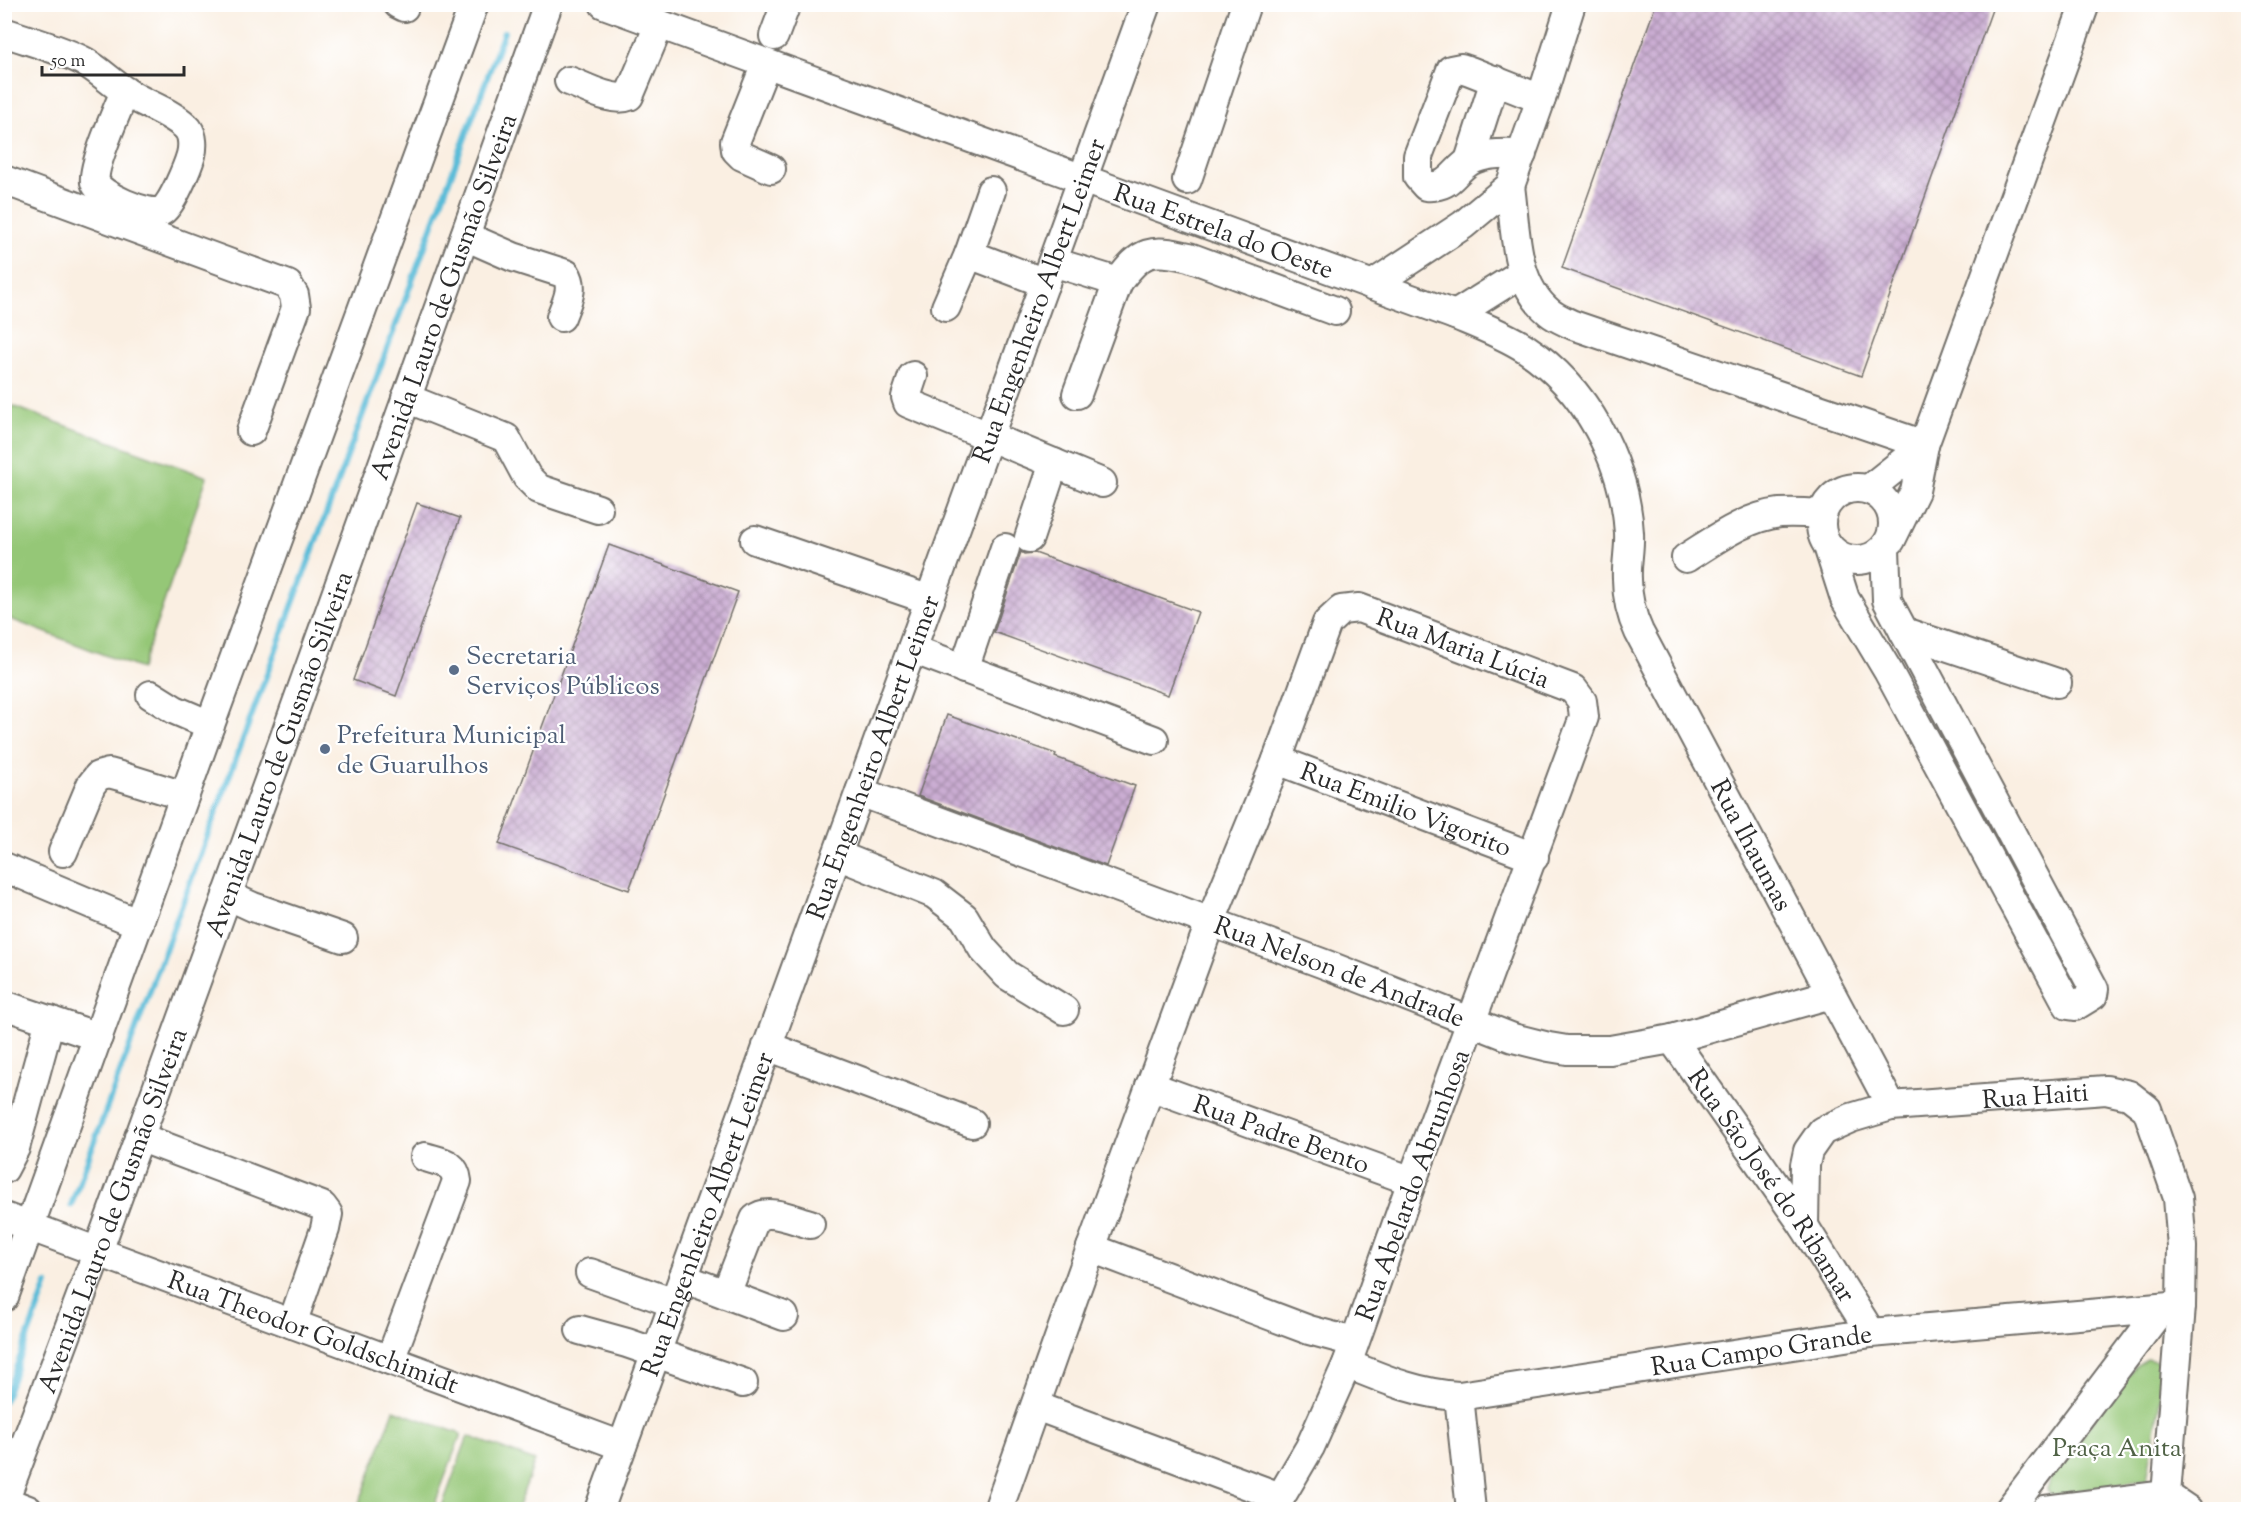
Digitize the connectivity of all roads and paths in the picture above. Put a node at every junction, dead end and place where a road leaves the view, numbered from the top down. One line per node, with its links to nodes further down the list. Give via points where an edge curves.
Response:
1 (474, 4): 58 (street)
2 (548, 4): 25 (street, Avenida Lauro de Gusmão Silveira)
3 (604, 4): 9 (street, Rua Estrela do Oeste)
4 (786, 4): 11 (street)
5 (1146, 4): 21 (street, Rua Engenheiro Albert Leimer)
6 (1246, 4): 22 (street)
7 (1571, 4): 16 (street)
8 (2085, 4): 40 (street)
9 (659, 25): 12 (street, Rua Estrela do Oeste); 14 (street, via 629,96 622,99)
10 (4, 32): 15 (street, via 83,61)
11 (774, 36)
12 (766, 64): 19 (street, via 735,142 742,156); 21 (street, Rua Estrela do Oeste)
13 (1495, 80): 16 (street); 18 (street); 18 (street, via 1461,68 1451,70 1418,156 1418,177 1426,186 1440,186)
14 (569, 81)
15 (125, 92)
16 (1541, 99): 17 (street)
17 (1522, 154): 18 (street, via 1486,155); 23 (street)
18 (1469, 161)
19 (771, 169)
20 (4, 180): 38 (street, via 288,285 296,308)
21 (1083, 180): 27 (street, Rua Engenheiro Albert Leimer); 30 (street, Rua Estrela do Oeste)
22 (1187, 180)
23 (1510, 186): 28 (street); 30 (street, via 1463,225)
24 (991, 191): 26 (street)
25 (465, 236): 34 (street, via 566,274 570,290); 37 (street, Avenida Lauro de Gusmão Silveira)
26 (969, 254): 27 (street); 31 (street)
27 (1049, 273): 29 (street); 39 (street, Rua Engenheiro Albert Leimer)
28 (1521, 273): 33 (street); 40 (street, via 1536,300 1550,313 1574,325)
29 (1118, 282): 32 (street, via 1134,261 1153,252 1169,252); 36 (street)
30 (1372, 285): 33 (street, Rua Estrela do Oeste)
31 (946, 307)
32 (1335, 311)
33 (1455, 315): 50 (street, Rua Estrela do Oeste, via 1526,348 1579,398 1598,426 1623,492 1629,534)
34 (561, 317)
35 (913, 376): 39 (street, via 906,397 908,403)
36 (1077, 394)
37 (406, 398): 44 (street, via 506,438 527,477 539,489); 67 (street, Avenida Lauro de Gusmão Silveira)
38 (250, 431)
39 (989, 437): 41 (street); 51 (street, Rua Engenheiro Albert Leimer)
40 (1924, 445): 43 (street); 47 (street, via 1915,491)
41 (1054, 463): 42 (street); 54 (street)
42 (1102, 483)
43 (1869, 489): 45 (street, via 1840,492); 47 (street, via 1886,501 1894,519)
44 (598, 508)
45 (1822, 514): 48 (street, via 1821,531); 49 (street, via 1779,513 1764,517 1731,529)
46 (755, 540): 51 (street)
47 (1888, 544): 48 (street, via 1866,560 1845,559); 52 (street, via 1887,600)
48 (1828, 546): 52 (street, via 1845,599 1888,671 2068,1005 2075,1006 2093,995 2094,989)
49 (1686, 558)
50 (1627, 578): 71 (street, Rua Ihaumas, via 1630,611 1639,632)
51 (930, 600): 53 (street, Rua Engenheiro Albert Leimer)
52 (1904, 632): 55 (street)
53 (912, 650): 54 (street); 61 (street, Rua Engenheiro Albert Leimer)
54 (964, 669): 59 (street)
55 (2057, 683)
56 (152, 695): 58 (street, via 175,710)
57 (1584, 717): 60 (street, Rua Maria Lúcia, via 1582,701 1572,688 1359,608 1341,610 1327,623); 65 (street, Rua Abelardo Abrunhosa)
58 (210, 724): 62 (street)
59 (1154, 740)
60 (1277, 760): 65 (street, Rua Emilio Vigorito); 68 (street)
61 (860, 792): 64 (street, Rua Engenheiro Albert Leimer); 68 (street, Rua Nelson de Andrade)
62 (184, 796): 63 (street, via 109,773 98,776); 69 (street)
63 (63, 852)
64 (837, 855): 73 (street, via 934,894 964,917 983,949 1007,975); 78 (street, Rua Engenheiro Albert Leimer)
65 (1534, 857): 75 (street, Rua Abelardo Abrunhosa)
66 (4, 867): 69 (street)
67 (227, 895): 70 (street); 82 (street, Avenida Lauro de Gusmão Silveira)
68 (1210, 923): 75 (street, Rua Nelson de Andrade); 79 (street)
69 (139, 924): 76 (street)
70 (343, 938)
71 (1831, 994): 77 (street, Rua Nelson de Andrade); 80 (street, Rua Ihaumas)
72 (4, 1005): 74 (street)
73 (1064, 1010)
74 (50, 1020): 76 (street); 84 (street, via 15,1148)
75 (1472, 1022): 77 (street, Rua Nelson de Andrade, via 1532,1043 1567,1050 1610,1050); 85 (street, Rua Abelardo Abrunhosa)
76 (98, 1037): 86 (street)
77 (1672, 1039): 88 (street, Rua São José do Ribamar)
78 (767, 1046): 81 (street); 89 (street, Rua Engenheiro Albert Leimer)
79 (1150, 1086): 85 (street, Rua Padre Bento); 90 (street)
80 (1891, 1106): 88 (street, Rua Haiti, via 1822,1131 1812,1143 1804,1165); 97 (street, Rua Haiti, via 2106,1090 2128,1095 2147,1109 2178,1198 2182,1247)
81 (972, 1123)
82 (139, 1137): 91 (street, Avenida Lauro de Gusmão Silveira); 99 (street, via 322,1206 328,1214 325,1229)
83 (425, 1157): 104 (street, via 451,1166 457,1181)
84 (4, 1169)
85 (1412, 1181): 103 (street, Rua Abelardo Abrunhosa)
86 (17, 1222): 91 (street, Rua Theodor Goldschimidt); 96 (street)
87 (810, 1224): 92 (street, via 760,1214)
88 (1804, 1226): 101 (street, Rua São José do Ribamar)
89 (699, 1235): 92 (street); 94 (street, Rua Engenheiro Albert Leimer)
90 (1090, 1248): 103 (street, Rua Campo Grande, via 1309,1330); 107 (street)
91 (98, 1251): 99 (street, Rua Theodor Goldschimidt); 109 (street, Avenida Lauro de Gusmão Silveira)
92 (742, 1252): 95 (street)
93 (590, 1273): 94 (street)
94 (679, 1290): 95 (street); 102 (street, Rua Engenheiro Albert Leimer)
95 (726, 1293): 98 (street)
96 (4, 1297)
97 (2171, 1307): 101 (street, Rua Campo Grande); 110 (street, Rua Haiti); 116 (street)
98 (784, 1316)
99 (291, 1324): 104 (street, Rua Theodor Goldschimidt)
100 (580, 1330): 102 (street)
101 (1871, 1334): 106 (street, Rua Campo Grande)
102 (656, 1353): 105 (street); 108 (street, Rua Engenheiro Albert Leimer)
103 (1350, 1353): 106 (street, Rua Campo Grande, via 1406,1388); 111 (street, Rua Abelardo Abrunhosa, via 1310,1447)
104 (390, 1360): 108 (street, Rua Theodor Goldschimidt)
105 (743, 1383)
106 (1459, 1396): 115 (street)
107 (1036, 1406): 111 (street); 114 (street)
108 (622, 1446): 113 (street, Rua Engenheiro Albert Leimer)
109 (5, 1501): 112 (street)
110 (2177, 1502): 117 (street)
111 (1277, 1503)
112 (28, 1509)
113 (599, 1509)
114 (998, 1509)
115 (1471, 1509)
116 (2009, 1509)
117 (2045, 1509)

